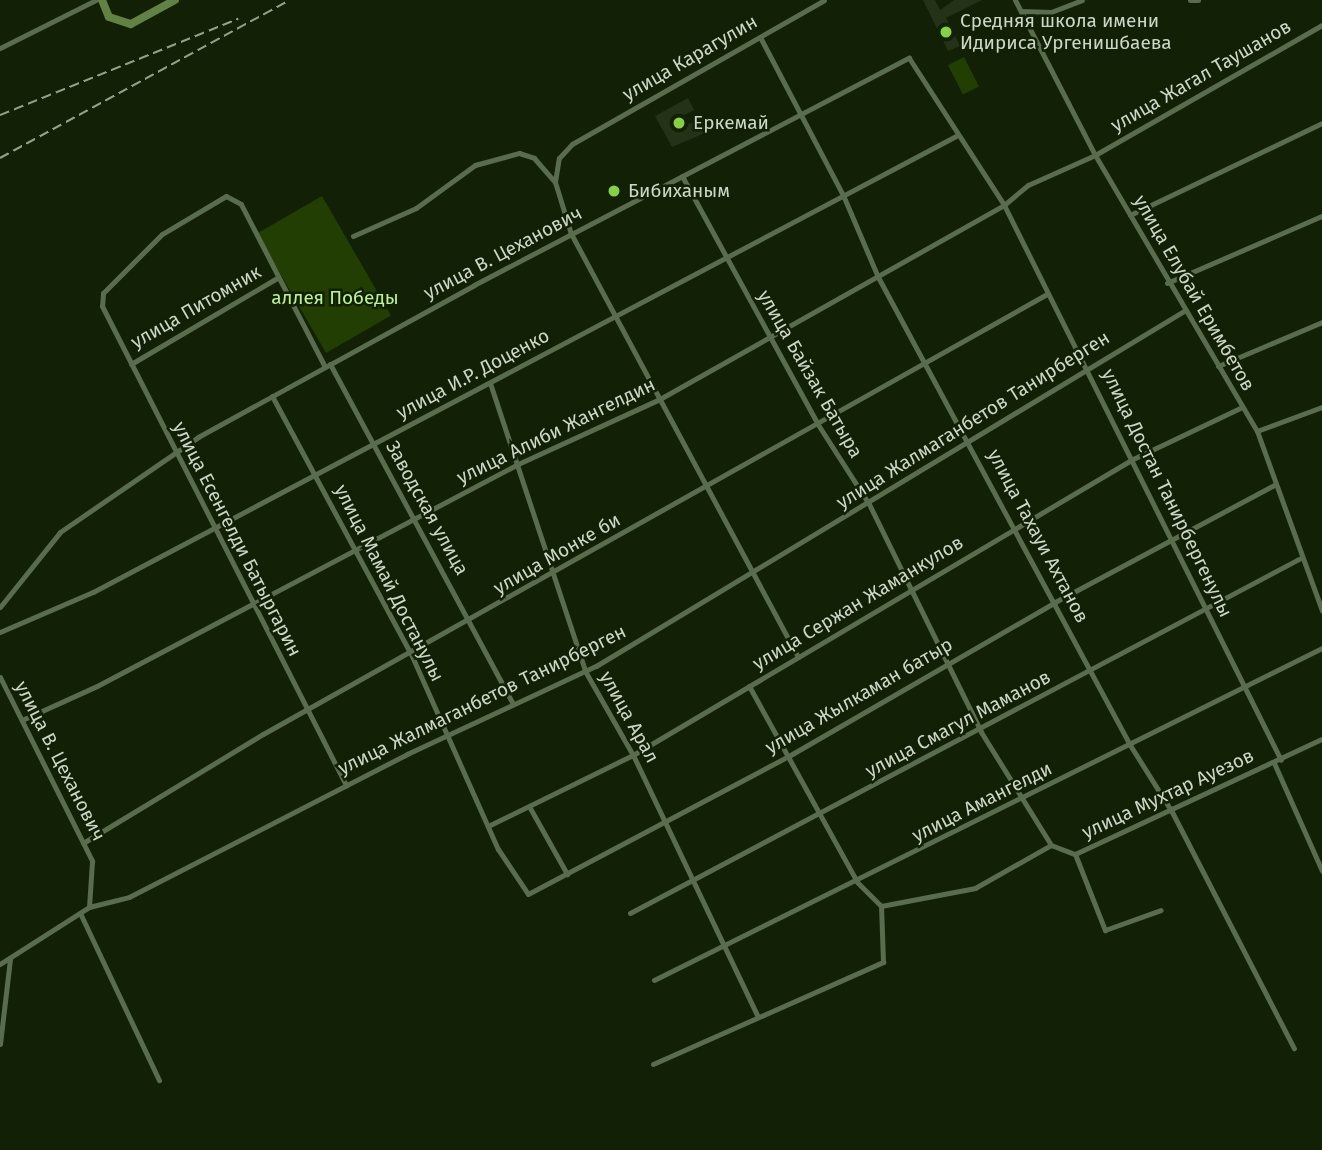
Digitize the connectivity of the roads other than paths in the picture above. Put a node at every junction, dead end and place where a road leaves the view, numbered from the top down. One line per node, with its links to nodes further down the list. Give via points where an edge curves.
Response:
1 (96, 0): 10 (street)
2 (102, 0): 3 (street, via 109,17 131,24)
3 (176, 0)
4 (824, 0): 9 (street, улица Карагулин)
5 (1015, 0): 7 (street, улица Елубай Еримбетов)
6 (1082, 0): 7 (street, via 1051,12)
7 (1021, 11): 15 (street, улица Елубай Еримбетов)
8 (1322, 25): 15 (street, улица Жагал Таушанов)
9 (760, 37): 12 (street, улица Тахауи Ахтанов); 17 (street, улица Карагулин, via 572,144 559,158)
10 (0, 48)
11 (909, 58): 12 (street, улица В. Цеханович); 14 (street, улица Достан Танирбергенулы)
12 (799, 114): 16 (street, улица В. Цеханович); 18 (street, улица Тахауи Ахтанов)
13 (1322, 122): 20 (street)
14 (956, 136): 18 (street, улица И.Р. Доценко); 19 (street, улица Достан Танирбергенулы)
15 (1095, 155): 19 (street, улица Алиби Жангелдин, via 1028,185); 20 (street, улица Елубай Еримбетов)
16 (682, 176): 22 (street, улица В. Цеханович); 24 (street, улица Байзак Батыра)
17 (555, 182): 22 (street); 23 (street, via 534,158 519,153 475,165 415,208)
18 (843, 195): 24 (street, улица И.Р. Доценко); 25 (street, улица Тахауи Ахтанов)
19 (1004, 205): 25 (street, улица Алиби Жангелдин); 28 (street, улица Достан Танирбергенулы)
20 (1130, 215): 27 (street, улица Елубай Еримбетов)
21 (1322, 216): 27 (street)
22 (571, 234): 31 (street); 36 (street, улица В. Цеханович)
23 (353, 236)
24 (724, 258): 31 (street, улица И.Р. Доценко); 33 (street, улица Байзак Батыра)
25 (878, 276): 33 (street, улица Алиби Жангелдин); 34 (street, улица Тахауи Ахтанов)
26 (277, 278): 29 (street, Заводская улица, via 241,204 226,196 162,234 103,293); 35 (street, улица Питомник); 36 (street, Заводская улица)
27 (1167, 283): 30 (street, улица Елубай Еримбетов)
28 (1046, 294): 34 (street, улица Монке би); 38 (street, улица Достан Танирбергенулы)
29 (102, 306): 35 (street, улица Есенгелди Батыргарин)
30 (1184, 312): 37 (street, улица Елубай Еримбетов); 38 (street, улица Жалмаганбетов Танирберген)
31 (615, 317): 39 (street, улица И.Р. Доценко); 41 (street)
32 (1322, 322): 37 (street)
33 (772, 337): 41 (street, улица Алиби Жангелдин); 44 (street, улица Байзак Батыра)
34 (926, 362): 44 (street, улица Монке би); 47 (street, улица Тахауи Ахтанов)
35 (131, 364): 48 (street, улица Есенгелди Батыргарин)
36 (328, 365): 40 (street, улица В. Цеханович); 46 (street, Заводская улица)
37 (1219, 366): 42 (street, улица Елубай Еримбетов)
38 (1088, 367): 47 (street, улица Жалмаганбетов Танирберген); 49 (street, улица Достан Танирбергенулы)
39 (489, 383): 46 (street, улица И.Р. Доценко); 50 (street, улица Арал)
40 (272, 397): 48 (street, улица В. Цеханович); 51 (street, улица Мамай Достанулы)
41 (659, 400): 50 (street, улица Алиби Жангелдин); 53 (street)
42 (1242, 407): 45 (street, улица Елубай Еримбетов); 49 (street, улица Сержан Жаманкулов)
43 (1322, 407): 45 (street)
44 (817, 423): 53 (street, улица Монке би); 54 (street, улица Байзак Батыра)
45 (1257, 431): 52 (street, улица Елубай Еримбетов)
46 (374, 444): 51 (street, улица И.Р. Доценко); 55 (street, Заводская улица)
47 (971, 444): 54 (street, улица Жалмаганбетов Танирберген); 56 (street, улица Тахауи Ахтанов)
48 (175, 452): 57 (street, улица Есенгелди Батыргарин); 66 (street, улица В. Цеханович, via 60,532)
49 (1133, 459): 56 (street, улица Сержан Жаманкулов); 58 (street, улица Достан Танирбергенулы)
50 (518, 464): 55 (street, улица Алиби Жангелдин); 62 (street, улица Арал)
51 (315, 475): 57 (street, улица И.Р. Доценко); 59 (street, улица Мамай Достанулы)
52 (1275, 485): 58 (street, улица Жылкаман батыр); 60 (street, улица Елубай Еримбетов)
53 (705, 487): 61 (street); 62 (street, улица Монке би)
54 (869, 504): 61 (street, улица Жалмаганбетов Танирберген); 63 (street, улица Байзак Батыра)
55 (412, 519): 59 (street, улица Алиби Жангелдин); 69 (street, Заводская улица)
56 (1016, 527): 63 (street, улица Сержан Жаманкулов); 65 (street, улица Тахауи Ахтанов)
57 (213, 529): 64 (street, улица Есенгелди Батыргарин); 70 (street, улица И.Р. Доценко, via 93,592)
58 (1172, 537): 65 (street, улица Жылкаман батыр); 67 (street, улица Достан Танирбергенулы)
59 (355, 548): 64 (street, улица Алиби Жангелдин); 72 (street, улица Мамай Достанулы)
60 (1299, 559): 67 (street, улица Смагул Маманов); 68 (street, улица Елубай Еримбетов)
61 (751, 574): 73 (street); 75 (street, улица Жалмаганбетов Танирберген)
62 (552, 575): 69 (street, улица Монке би); 75 (street, улица Арал)
63 (908, 591): 73 (street, улица Сержан Жаманкулов); 74 (street, улица Байзак Батыра)
64 (251, 602): 81 (street, улица Есенгелди Батыргарин); 82 (street, улица Алиби Жангелдин, via 97,687)
65 (1055, 602): 74 (street, улица Жылкаман батыр); 76 (street, улица Тахауи Ахтанов)
66 (0, 607)
67 (1205, 608): 76 (street, улица Смагул Маманов); 78 (street, улица Достан Танирбергенулы)
68 (1322, 611)
69 (471, 621): 72 (street, улица Монке би); 80 (street, Заводская улица)
70 (0, 632)
71 (1322, 648): 78 (street, улица Амангелди)
72 (411, 654): 81 (street, улица Монке би); 84 (street, улица Мамай Достанулы)
73 (798, 657): 79 (street, улица Сержан Жаманкулов)
74 (948, 662): 83 (street, улица Байзак Батыра); 88 (street, улица Жылкаман батыр)
75 (585, 671): 80 (street, улица Жалмаганбетов Танирберген); 87 (street, улица Арал)
76 (1091, 671): 83 (street, улица Смагул Маманов); 86 (street, улица Тахауи Ахтанов)
77 (0, 677): 82 (street, улица В. Цеханович)
78 (1243, 684): 86 (street, улица Амангелди); 89 (street, улица Достан Танирбергенулы)
79 (749, 686): 87 (street, улица Сержан Жаманкулов); 88 (street)
80 (513, 704): 84 (street, улица Жалмаганбетов Танирберген)
81 (308, 712): 91 (street, улица Есенгелди Батыргарин); 98 (street, улица Монке би)
82 (22, 720): 98 (street, улица В. Цеханович)
83 (981, 732): 92 (street, улица Байзак Батыра); 95 (street, улица Смагул Маманов)
84 (447, 735): 91 (street, улица Жалмаганбетов Танирберген); 97 (street, улица Мамай Достанулы)
85 (1322, 739): 89 (street, улица Мухтар Ауезов)
86 (1130, 745): 92 (street, улица Амангелди); 94 (street, улица Тахауи Ахтанов)
87 (634, 755): 93 (street, улица Сержан Жаманкулов); 96 (street, улица Арал)
88 (787, 757): 95 (street); 96 (street, улица Жылкаман батыр)
89 (1281, 760): 90 (street, улица Мухтар Ауезов)
90 (1274, 763): 94 (street, улица Мухтар Ауезов); 101 (street)
91 (346, 785): 106 (street, улица Жалмаганбетов Танирберген, via 128,897)
92 (1024, 797): 99 (street, улица Байзак Батыра); 104 (street, улица Амангелди)
93 (530, 808): 97 (street, улица Сержан Жаманкулов); 102 (street)
94 (1172, 812): 100 (street, улица Мухтар Ауезов); 116 (street, улица Тахауи Ахтанов)
95 (819, 814): 103 (street, улица Смагул Маманов); 104 (street)
96 (666, 821): 102 (street, улица Жылкаман батыр); 103 (street, улица Арал)
97 (490, 825): 102 (street, улица Жылкаман батыр, via 521,890 528,894)
98 (83, 843): 106 (street, улица В. Цеханович, via 92,860)
99 (1051, 845): 100 (street, улица Мухтар Ауезов); 105 (street, via 975,888)
100 (1074, 854): 107 (street, via 1105,930)
101 (1322, 871)
102 (567, 874)
103 (694, 878): 109 (street, улица Смагул Маманов); 110 (street, улица Арал)
104 (857, 882): 105 (street); 110 (street, улица Амангелди)
105 (881, 906): 114 (street, via 883,962)
106 (89, 907): 108 (street, улица Жалмаганбетов Танирберген)
107 (1161, 909)
108 (80, 913): 111 (street, улица Жалмаганбетов Танирберген); 118 (street)
109 (631, 914)
110 (727, 944): 113 (street, улица Амангелди); 114 (street, улица Арал)
111 (10, 959): 112 (street, улица Жалмаганбетов Танирберген); 115 (street)
112 (0, 964)
113 (654, 980)
114 (757, 1014): 117 (street)
115 (0, 1044)
116 (1294, 1048)
117 (653, 1064)
118 (159, 1080)

